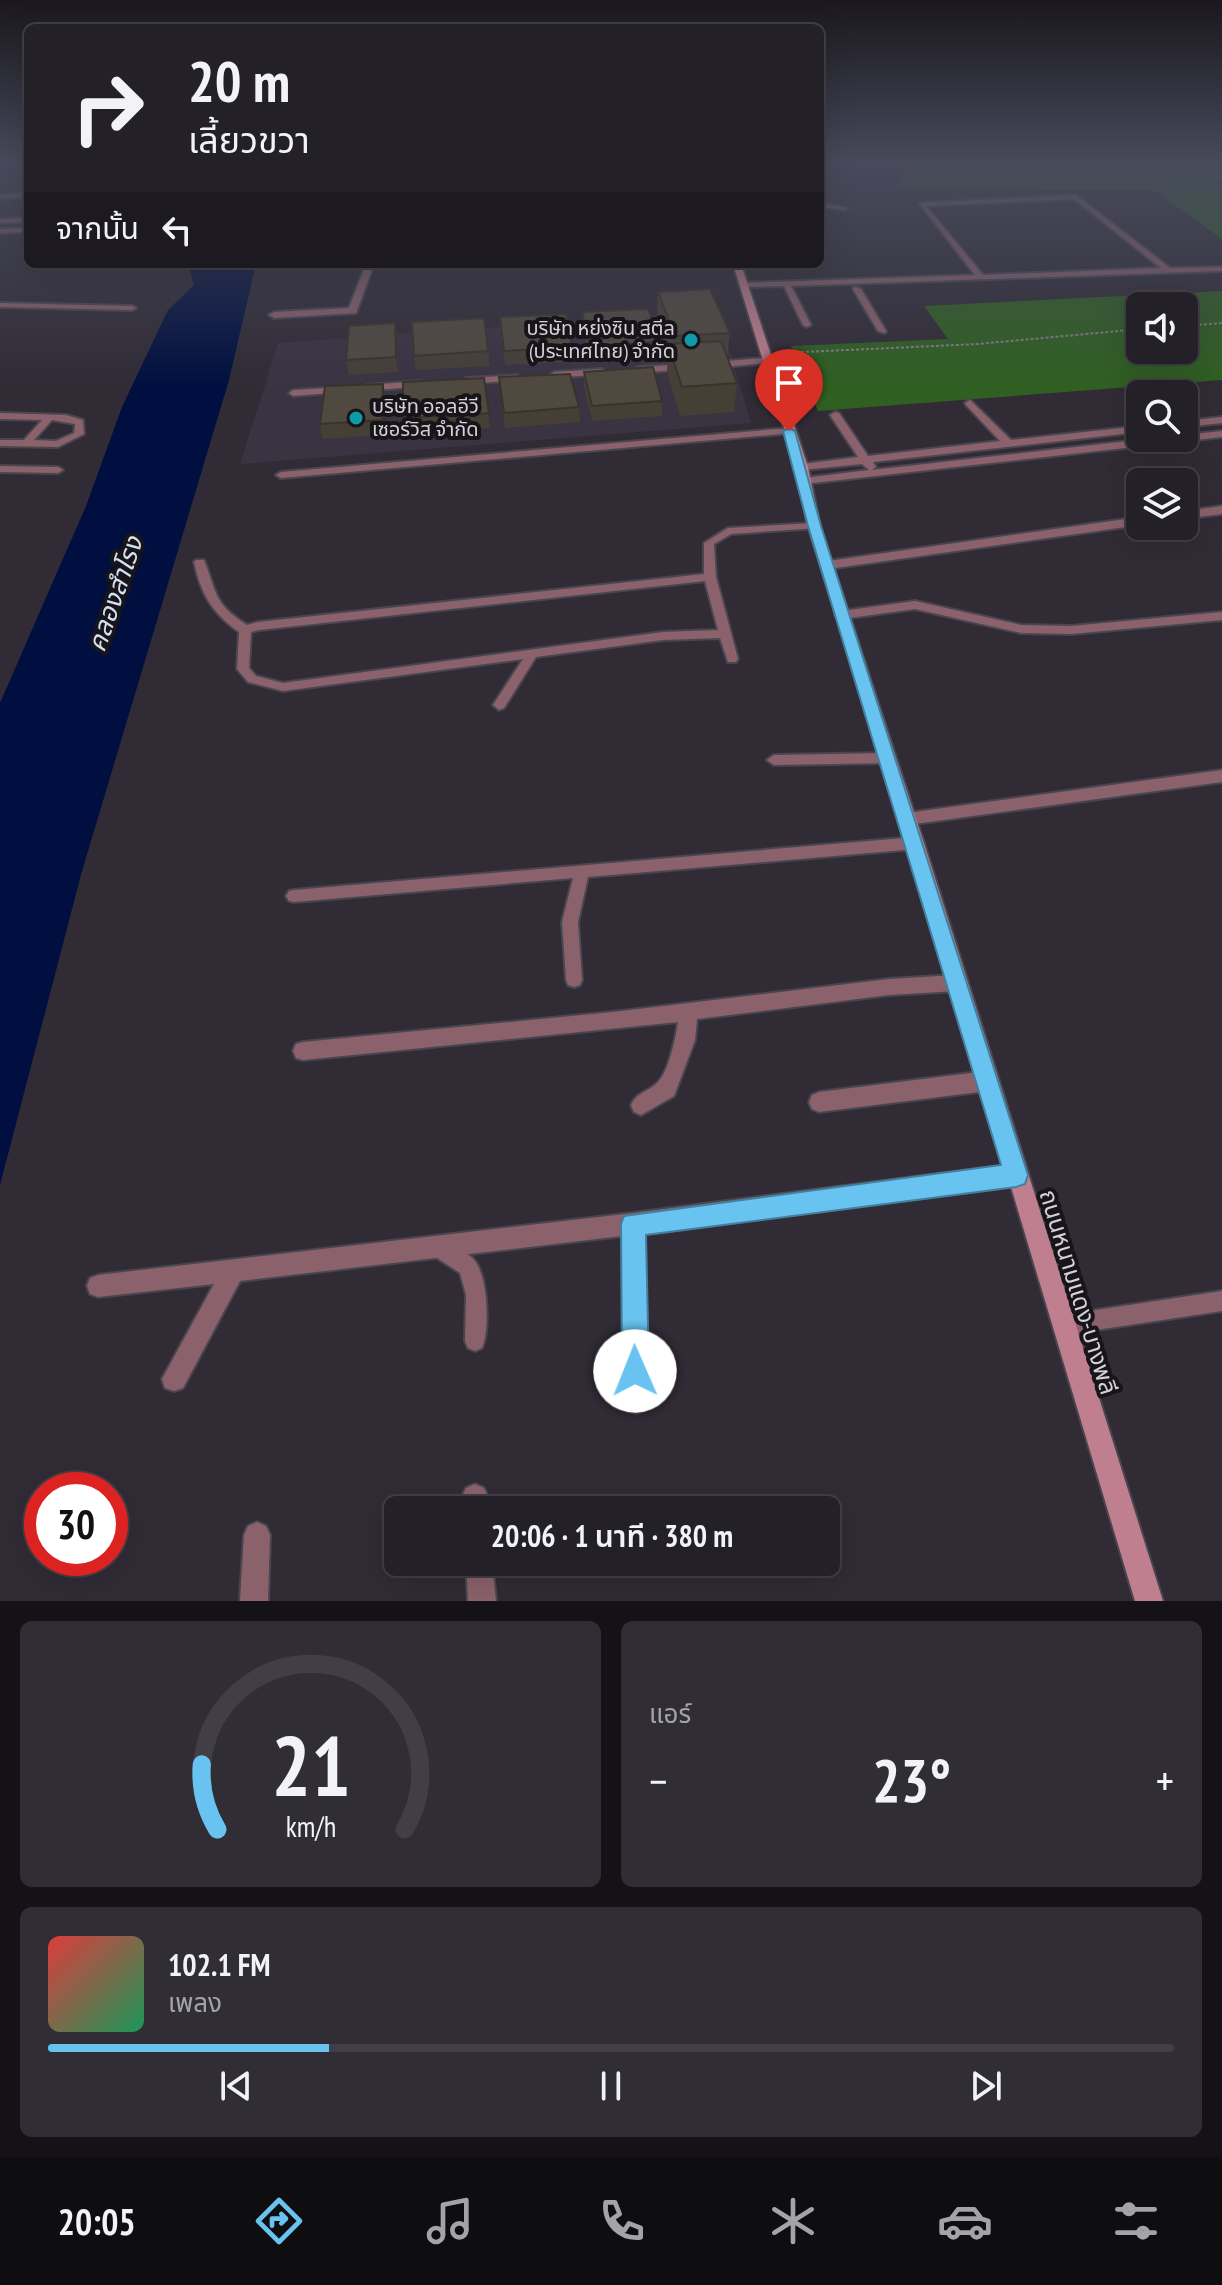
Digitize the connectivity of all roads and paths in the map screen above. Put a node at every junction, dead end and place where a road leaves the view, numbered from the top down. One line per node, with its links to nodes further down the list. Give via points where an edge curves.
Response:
1 (949, 238): 7 (lane)
2 (1127, 238): 6 (lane)
3 (369, 268): 15 (street, via 353,311)
4 (738, 268): 10 (main road, ถนนหนามแดง-บางพลี)
5 (1222, 269): 6 (lane)
6 (1168, 270): 7 (lane)
7 (981, 277): 8 (lane)
8 (929, 279): 9 (lane); 11 (lane, via 934,286)
9 (786, 283): 10 (lane); 17 (lane)
10 (743, 285): 21 (main road, ถนนหนามแดง-บางพลี)
11 (857, 289): 12 (lane); 20 (lane)
12 (825, 290)
13 (0, 305): 14 (lane)
14 (132, 308)
15 (274, 315)
16 (1222, 323): 18 (path)
17 (807, 325)
18 (1198, 325)
19 (1126, 330): 21 (path)
20 (882, 331)
21 (764, 357): 22 (lane); 35 (main road, ถนนหนามแดง-บางพลี)
22 (624, 371)
23 (608, 372): 24 (lane)
24 (545, 376)
25 (529, 377): 26 (lane)
26 (451, 382)
27 (435, 383): 28 (lane)
28 (293, 393)
29 (970, 403): 41 (street)
30 (835, 415): 43 (street)
31 (0, 416): 32 (lane)
32 (50, 417): 40 (lane); 40 (lane, via 76,419 82,428 58,444)
33 (1222, 420): 34 (street)
34 (1198, 423)
35 (789, 431): 47 (main road, ถนนหนามแดง-บางพลี); 48 (lane)
36 (1126, 431): 41 (street)
37 (1222, 434): 38 (street)
38 (1198, 437)
39 (0, 443): 40 (lane)
40 (27, 443)
41 (1008, 444): 43 (street)
42 (1126, 444): 46 (street)
43 (865, 460): 46 (street); 47 (street)
44 (0, 469): 45 (lane)
45 (58, 470)
46 (873, 472): 47 (street)
47 (803, 474): 52 (main road, ถนนหนามแดง-บางพลี)
48 (281, 475)
49 (1222, 510): 50 (street)
50 (1198, 513)
51 (1126, 523): 54 (street)
52 (814, 526): 54 (main road, ถนนหนามแดง-บางพลี); 55 (lane, via 717,535 709,543)
53 (200, 562): 58 (lane, via 208,595 220,614)
54 (828, 565): 56 (main road, ถนนหนามแดง-บางพลี)
55 (710, 577): 58 (lane); 59 (lane)
56 (842, 615): 57 (street, via 915,605 1021,629 1071,630); 63 (main road, ถนนหนามแดง-บางพลี)
57 (1222, 616)
58 (245, 630): 60 (lane, via 243,669 252,679 283,687)
59 (726, 634): 60 (lane, via 663,636); 61 (lane)
60 (532, 654): 62 (lane)
61 (732, 659)
62 (499, 705)
63 (889, 758): 64 (lane); 66 (main road, ถนนหนามแดง-บางพลี)
64 (774, 760)
65 (1222, 776): 66 (street)
66 (907, 819): 67 (main road, ถนนหนามแดง-บางพลี)
67 (916, 843): 68 (lane); 71 (main road, ถนนหนามแดง-บางพลี)
68 (582, 870): 69 (lane); 70 (lane, via 570,922)
69 (294, 896)
70 (574, 980)
71 (956, 983): 72 (street); 74 (main road, ถนนหนามแดง-บางพลี)
72 (689, 1011): 73 (street); 76 (street, via 685,1040 667,1089)
73 (303, 1051)
74 (987, 1081): 75 (street); 77 (main road, ถนนหนามแดง-บางพลี)
75 (819, 1102)
76 (641, 1105)
77 (1016, 1175): 78 (street); 83 (main road, ถนนหนามแดง-บางพลี)
78 (633, 1224): 79 (street); 86 (street)
79 (438, 1247): 80 (street); 84 (lane, via 468,1267 476,1295)
80 (234, 1270): 81 (street); 85 (street)
81 (98, 1286)
82 (1222, 1301): 83 (lane)
83 (1063, 1325): 91 (main road, ถนนหนามแดง-บางพลี)
84 (475, 1341)
85 (174, 1379)
86 (636, 1401)
87 (257, 1535): 89 (street)
88 (480, 1576): 90 (street)
89 (254, 1601)
90 (482, 1601)
91 (1149, 1601)

